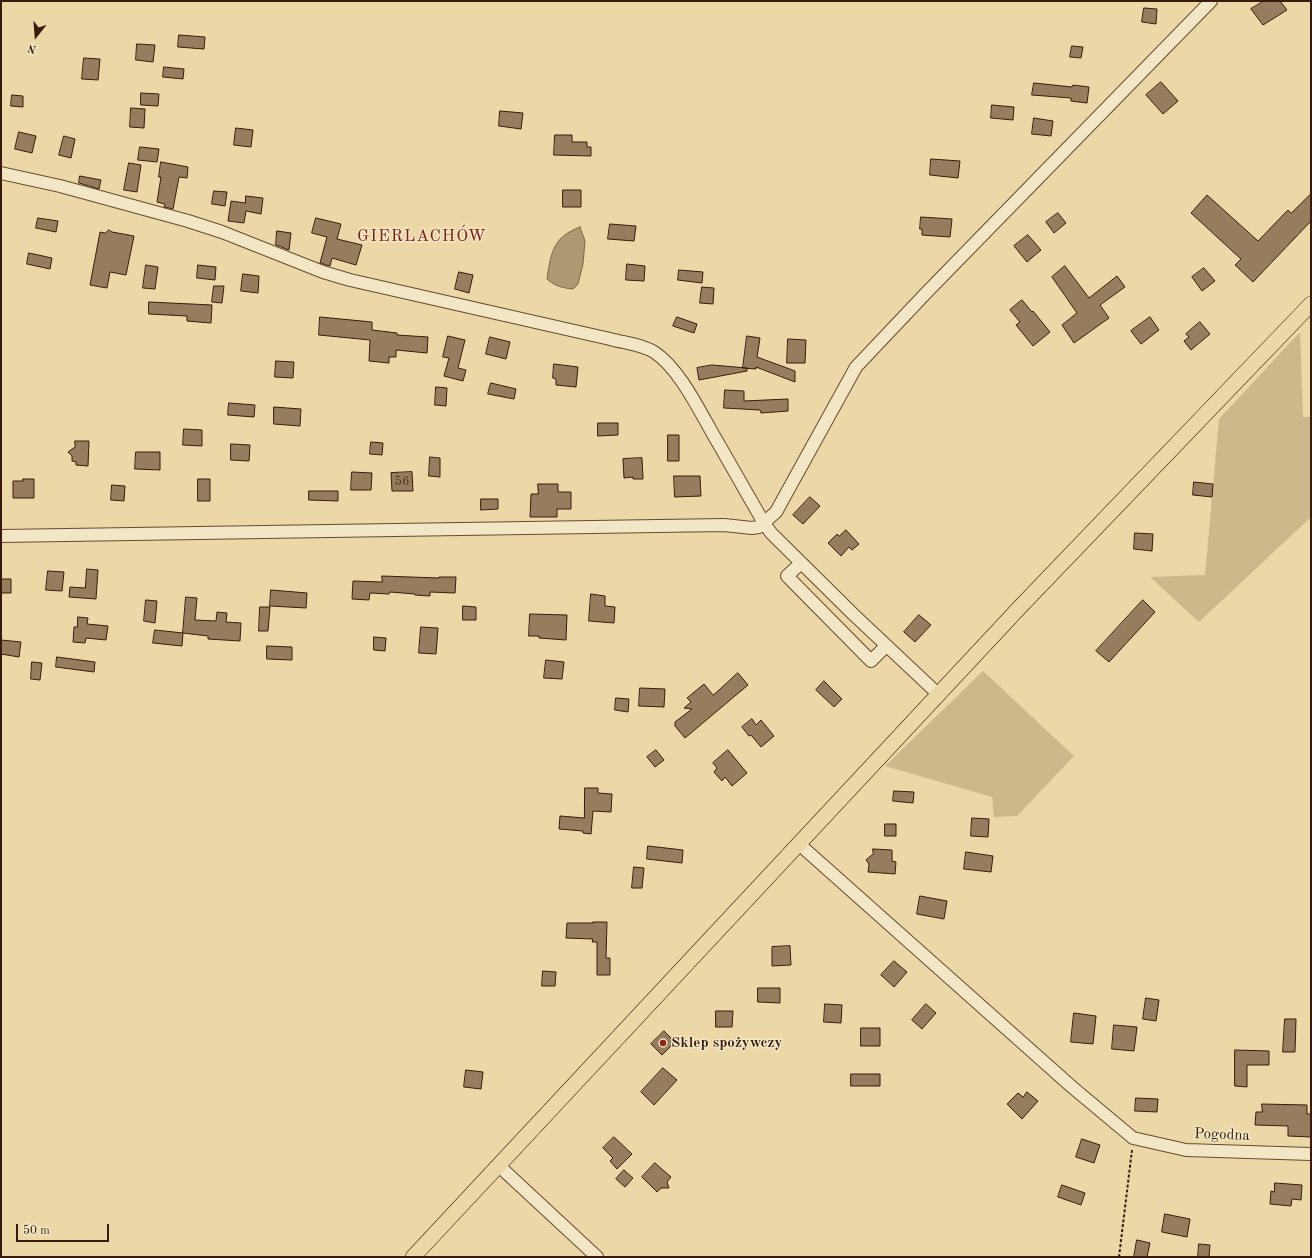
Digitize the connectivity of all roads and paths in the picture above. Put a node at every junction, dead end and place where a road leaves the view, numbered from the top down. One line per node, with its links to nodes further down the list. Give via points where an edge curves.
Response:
1 (1211, 1): 4 (street, via 856,367 776,512)
2 (1, 173): 4 (street, via 60,186 188,221 350,280 644,347 664,359 691,395)
3 (1311, 304): 8 (main road)
4 (764, 523): 5 (street, via 752,528 724,525); 6 (street)
5 (1, 536)
6 (801, 563): 7 (street); 7 (street, via 787,576 871,661)
7 (886, 646): 8 (street)
8 (938, 694): 9 (main road)
9 (799, 844): 10 (street, via 1072,1087); 12 (main road)
10 (1133, 1138): 11 (street, Pogodna, via 1186,1150); 15 (path)
11 (1311, 1154)
12 (498, 1165): 13 (main road); 14 (street)
13 (413, 1257)
14 (596, 1257)
15 (1119, 1257)

